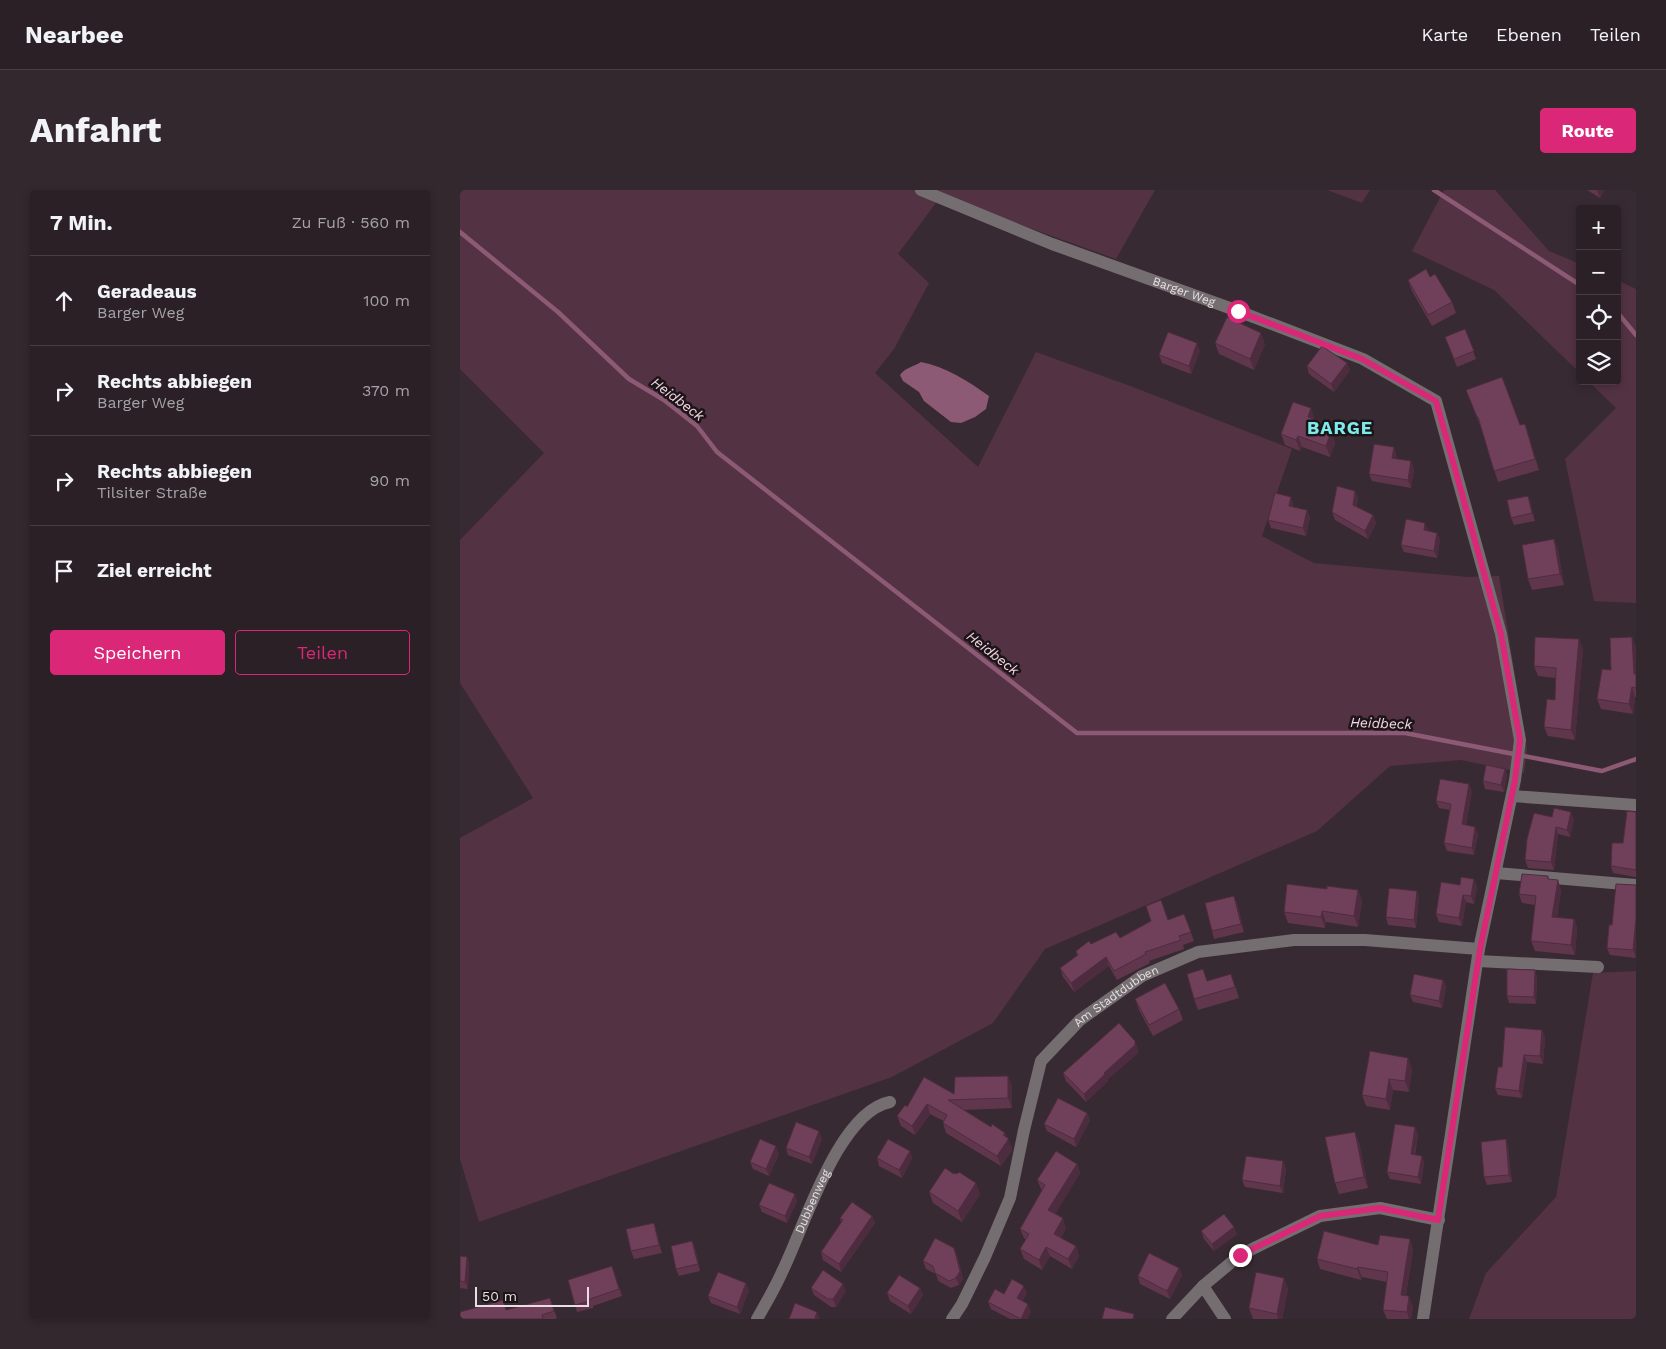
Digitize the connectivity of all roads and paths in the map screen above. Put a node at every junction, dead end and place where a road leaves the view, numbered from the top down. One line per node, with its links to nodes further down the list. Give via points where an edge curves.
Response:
1 (921, 190): 2 (street, Barger Weg, via 1052,244 1362,359 1436,401 1501,634 1520,740)
2 (1512, 796): 3 (street); 4 (street, Barger Weg)
3 (1636, 805)
4 (1496, 873): 5 (street); 6 (street, Barger Weg)
5 (1636, 885)
6 (1479, 955): 7 (street, Am Stadtdubben); 9 (street, Barger Weg); 12 (street, Am Stadtdubben, via 1365,940 1294,940 1198,952 1142,976 1080,1020 1041,1061 1010,1198 985,1257)
7 (1598, 967)
8 (890, 1102): 11 (street, Dubbenweg, via 881,1104 858,1121 831,1161 782,1272)
9 (1438, 1220): 10 (street, via 1380,1208 1320,1216 1240,1255); 15 (street, Barger Weg)
10 (1203, 1286): 13 (street); 14 (street)
11 (757, 1319)
12 (952, 1319)
13 (1172, 1319)
14 (1225, 1319)
15 (1423, 1319)

